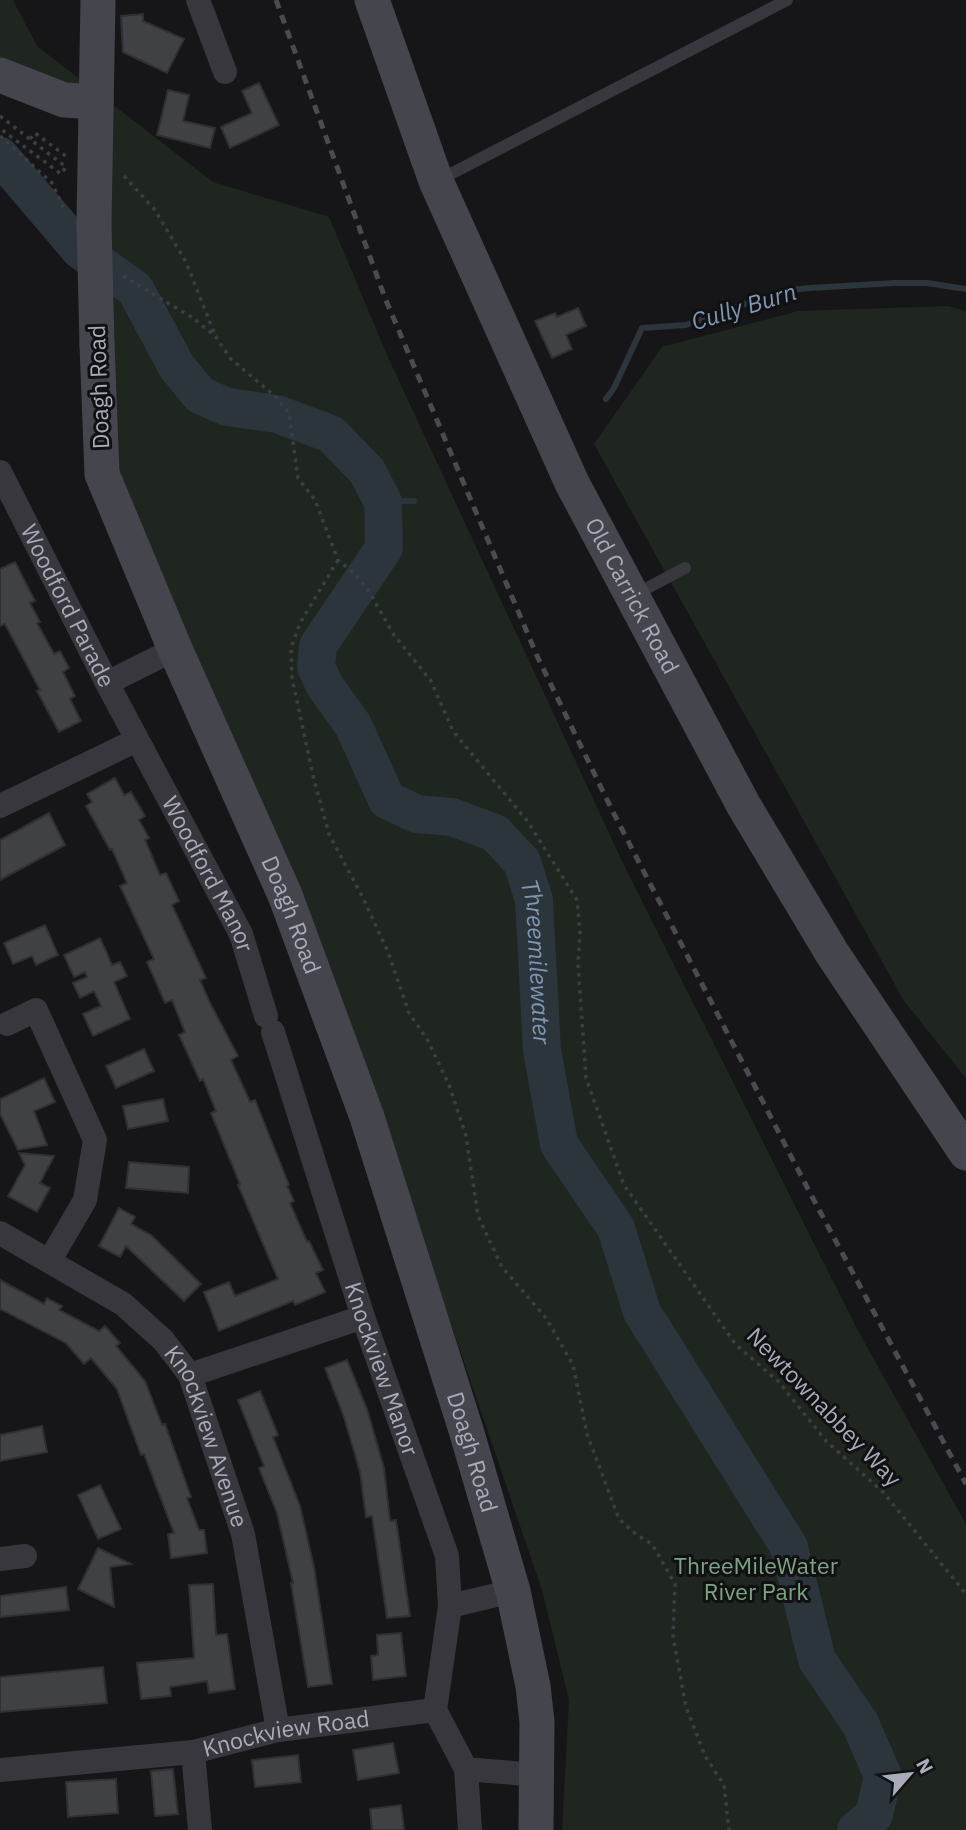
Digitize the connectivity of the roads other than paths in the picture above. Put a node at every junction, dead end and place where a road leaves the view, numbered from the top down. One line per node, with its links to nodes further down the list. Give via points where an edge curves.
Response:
1 (98, 0): 7 (main road, Doagh Road)
2 (198, 0): 5 (street)
3 (372, 0): 8 (main road, Old Carrick Road)
4 (787, 0): 8 (lane)
5 (225, 72)
6 (0, 75): 7 (main road, via 64,100)
7 (96, 102): 12 (main road, Doagh Road, bridge, via 95,166 82,221 97,345 102,474)
8 (436, 181): 11 (main road, Old Carrick Road, via 572,483)
9 (0, 472): 13 (street, Woodford Parade)
10 (685, 568): 11 (lane)
11 (630, 596): 18 (main road, Old Carrick Road, via 744,806 825,942)
12 (175, 649): 13 (street); 25 (main road, Doagh Road, via 285,895 367,1117)
13 (107, 683): 14 (street, Woodford Parade)
14 (137, 740): 15 (street); 17 (street, Woodford Manor, via 240,934)
15 (0, 806)
16 (7, 1024): 20 (street, via 36,1010 95,1140 85,1200)
17 (270, 1024): 21 (street, Knockview Manor)
18 (966, 1153)
19 (0, 1233): 20 (street, Knockview Avenue)
20 (50, 1260): 22 (street, Knockview Avenue, via 123,1304 163,1340)
21 (363, 1317): 22 (street); 26 (street, Knockview Manor, via 447,1556)
22 (190, 1375): 28 (street, Knockview Avenue, via 243,1534)
23 (25, 1556): 24 (street)
24 (0, 1559)
25 (513, 1591): 26 (street); 32 (main road, Doagh Road, via 533,1686)
26 (450, 1606): 27 (street, Knockview Manor)
27 (435, 1710): 28 (street, Knockview Road); 30 (street)
28 (278, 1730): 29 (street, Knockview Road)
29 (192, 1752): 31 (street, Knockview Road); 33 (street)
30 (466, 1769): 32 (street); 34 (street)
31 (0, 1770)
32 (538, 1775): 35 (main road, Doagh Road)
33 (200, 1830)
34 (470, 1830)
35 (536, 1830)

